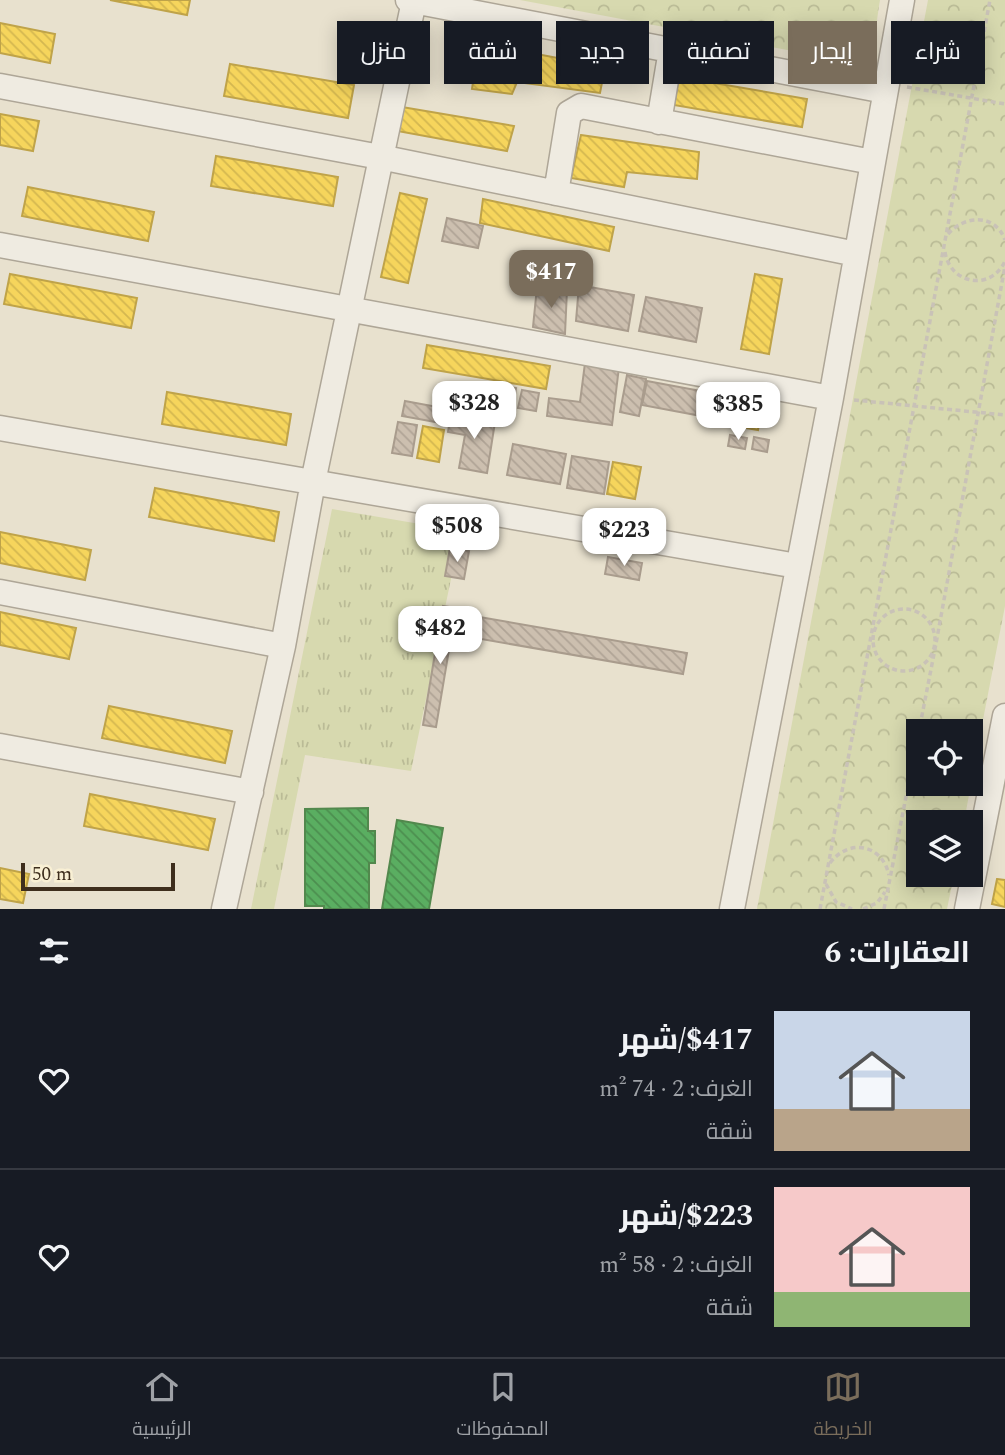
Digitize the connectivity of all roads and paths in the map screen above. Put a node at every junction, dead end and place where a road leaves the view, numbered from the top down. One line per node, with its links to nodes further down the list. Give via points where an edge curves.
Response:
1 (902, 0): 8 (street)
2 (990, 0): 9 (path)
3 (411, 1): 4 (street); 12 (street)
4 (663, 48)
5 (774, 68): 8 (street)
6 (665, 84): 11 (street)
7 (0, 86): 12 (street)
8 (885, 87): 9 (path); 13 (street)
9 (972, 99): 10 (path); 17 (path)
10 (1005, 104)
11 (659, 122): 13 (street); 14 (street, via 580,106 569,113)
12 (380, 157): 14 (street); 20 (street)
13 (872, 162): 18 (street)
14 (556, 193): 18 (street)
15 (1005, 240): 17 (path, via 996,226 976,218 956,226)
16 (0, 244): 20 (street)
17 (945, 244): 19 (path, via 953,271 970,281 990,278); 22 (path)
18 (856, 254): 21 (street)
19 (1005, 263): 23 (path)
20 (350, 311): 21 (street); 26 (street)
21 (841, 399): 22 (path); 27 (street)
22 (915, 407): 23 (path); 29 (path)
23 (979, 412): 24 (path); 31 (path)
24 (1005, 415)
25 (0, 428): 26 (street)
26 (313, 482): 27 (street); 30 (street)
27 (797, 566): 39 (street)
28 (0, 592): 30 (street)
29 (873, 633): 31 (path, via 876,654 891,669 922,666); 31 (path, via 892,611 912,610 922,614 934,629); 36 (path)
30 (283, 646): 34 (street)
31 (935, 649): 37 (path)
32 (1005, 716): 35 (street)
33 (0, 746): 34 (street)
34 (251, 792): 38 (street)
35 (993, 840): 44 (street)
36 (826, 872): 37 (path, via 844,849 864,847 887,866); 40 (path); 41 (path, via 836,902)
37 (888, 886): 42 (path, via 877,903); 43 (path)
38 (224, 909)
39 (732, 909)
40 (820, 909)
41 (852, 909)
42 (863, 909)
43 (884, 909)
44 (967, 909)

